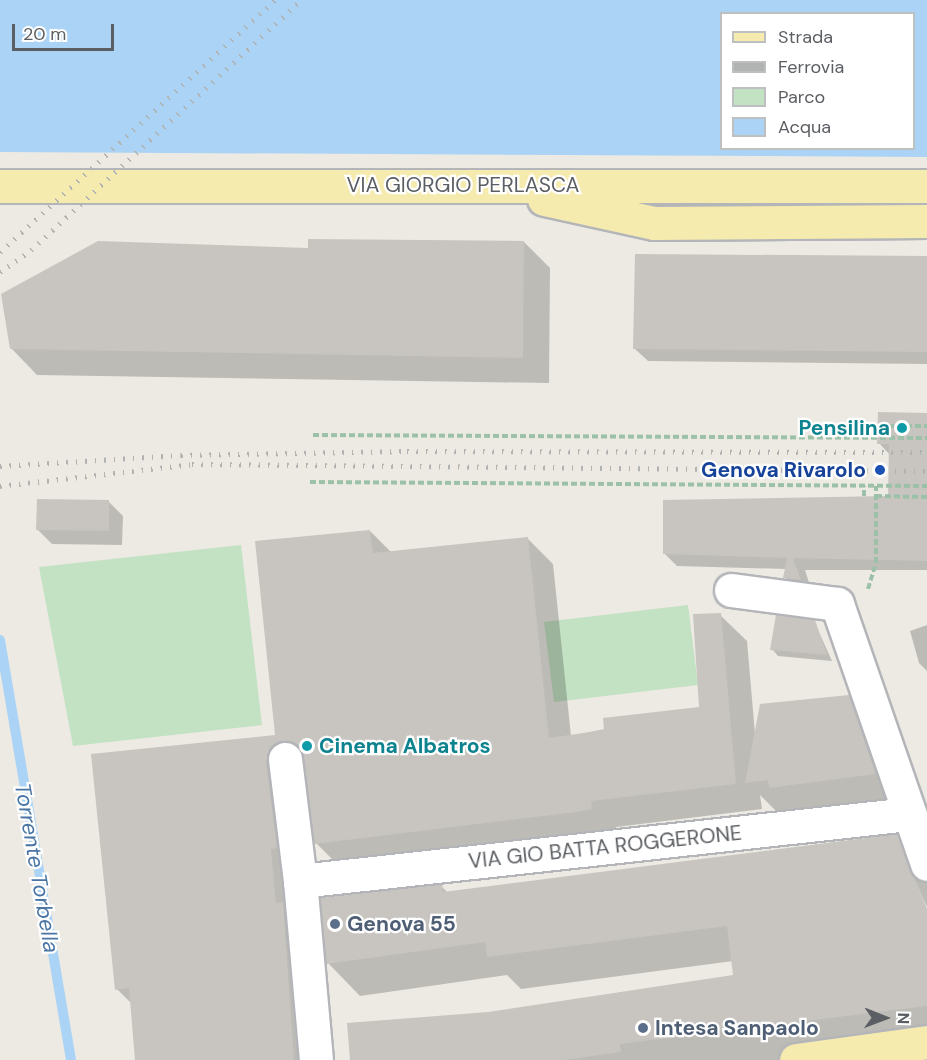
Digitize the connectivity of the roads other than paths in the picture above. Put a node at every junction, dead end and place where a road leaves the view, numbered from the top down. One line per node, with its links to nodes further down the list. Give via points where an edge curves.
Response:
1 (480, 185): 2 (main road, VIA GIORGIO PERLASCA); 3 (main road, VIA GIORGIO PERLASCA); 4 (main road, via 654,223)
2 (0, 186)
3 (927, 186)
4 (927, 221)
5 (731, 590): 7 (street, via 837,604)
6 (285, 759): 9 (street)
7 (909, 814): 8 (street); 9 (street, VIA GIO BATTA ROGGERONE)
8 (927, 864)
9 (300, 881): 11 (street)
10 (926, 1043): 12 (main road)
11 (316, 1060)
12 (796, 1060)

